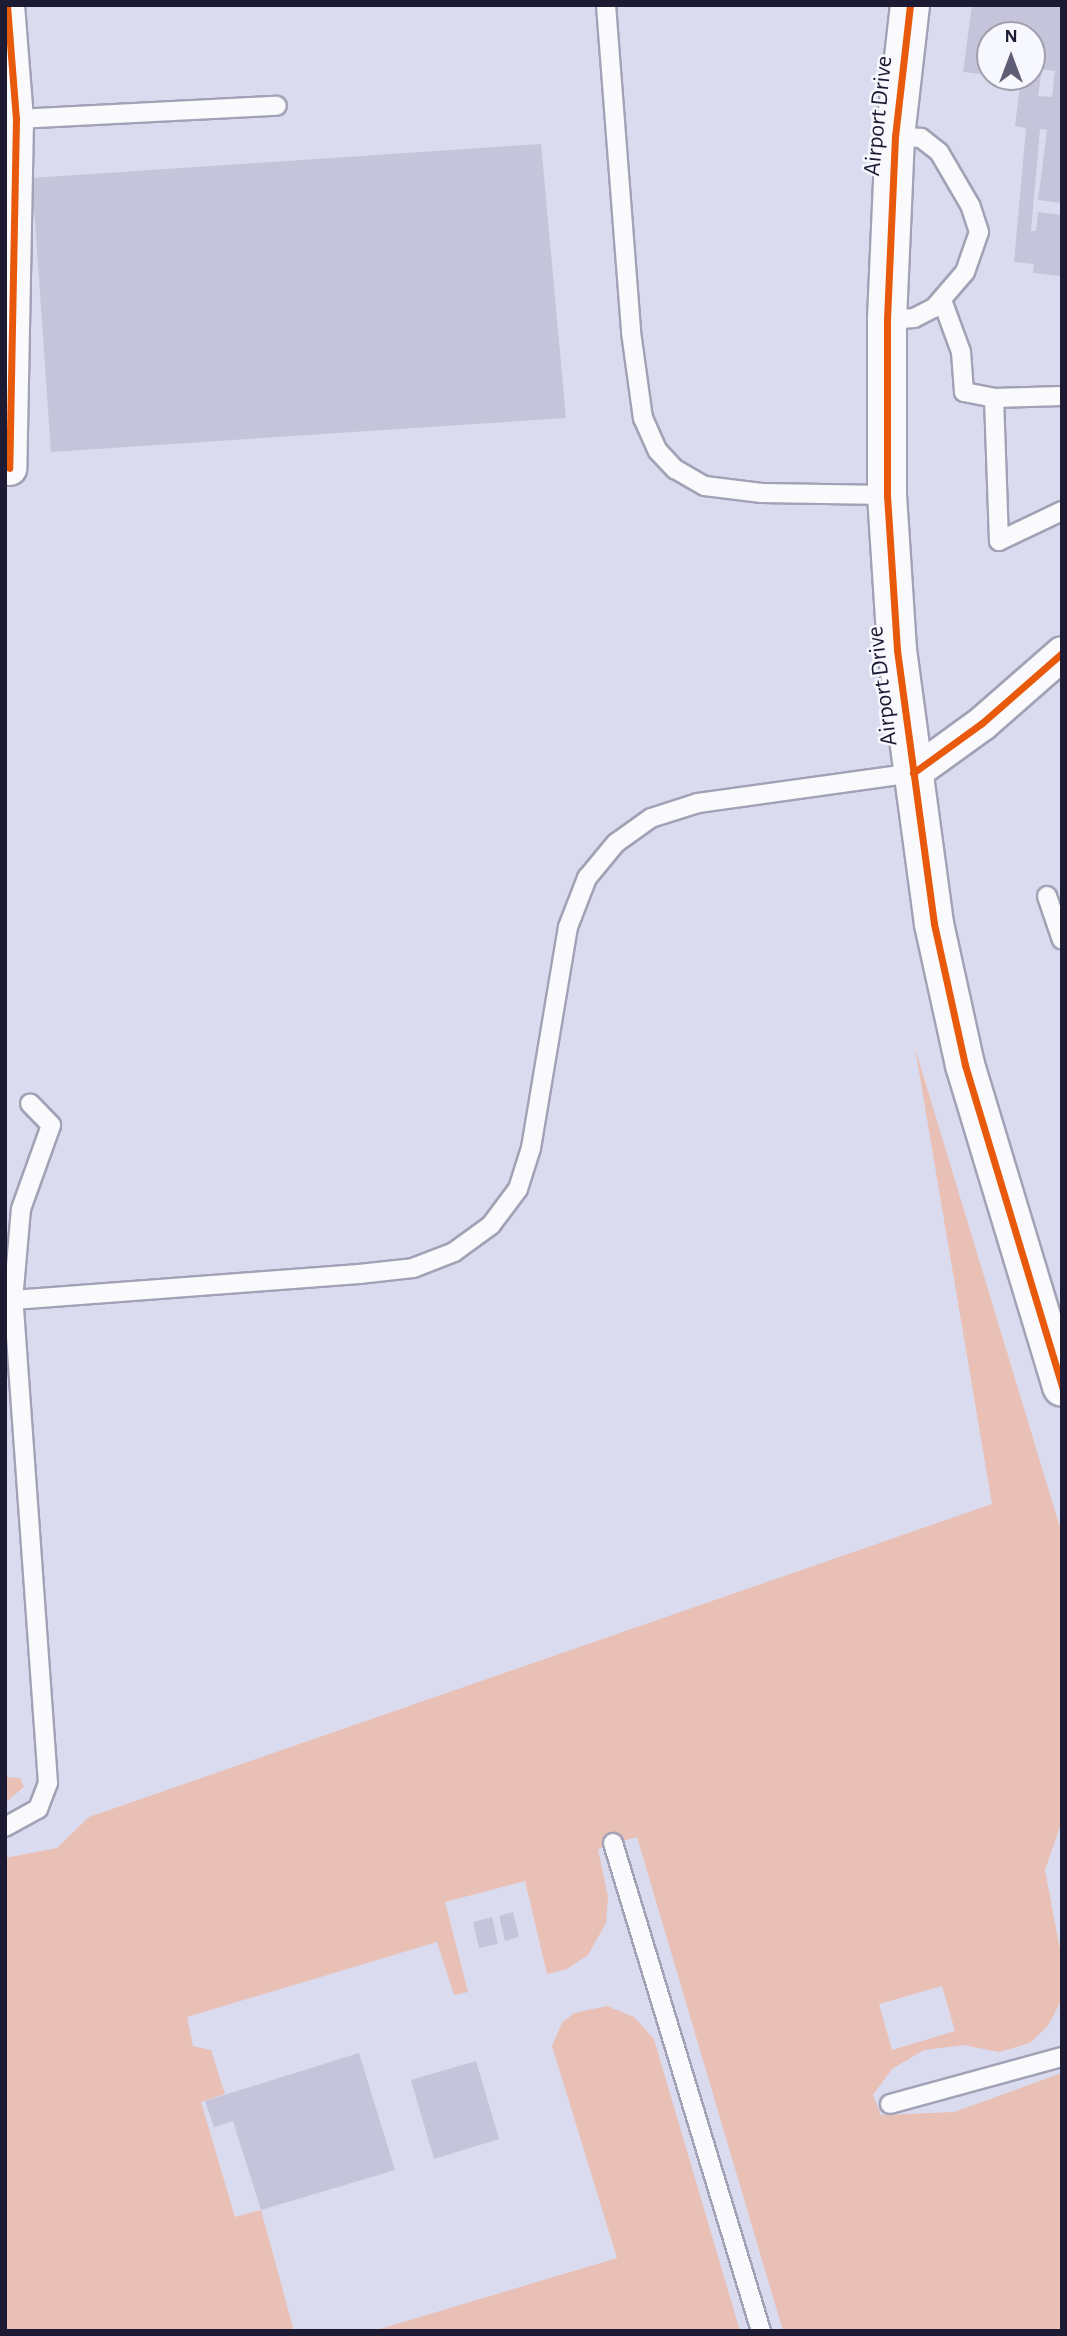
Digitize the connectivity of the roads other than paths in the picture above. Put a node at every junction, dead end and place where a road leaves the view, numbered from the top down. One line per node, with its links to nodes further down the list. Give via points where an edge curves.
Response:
1 (7, 5): 5 (street)
2 (606, 5): 12 (lane, via 633,345 643,418 658,452 675,470 705,486 762,493)
3 (910, 5): 6 (street, Airport Drive)
4 (277, 106): 5 (lane)
5 (16, 119): 11 (street)
6 (895, 136): 7 (lane, via 930,142 950,168 977,221 972,257); 8 (street, Airport Drive)
7 (942, 300): 8 (lane, via 914,318); 10 (lane, via 961,352 964,392)
8 (887, 320): 12 (street, Airport Drive)
9 (1062, 397): 10 (lane)
10 (994, 398): 13 (lane, via 999,541)
11 (9, 468)
12 (887, 495): 15 (street, Airport Drive, via 897,650)
13 (1062, 511)
14 (1062, 653): 15 (street, via 982,723)
15 (913, 773): 20 (lane, via 698,803 651,818 616,843 587,878 568,926 531,1148 518,1189 491,1225 454,1252 413,1268 359,1274); 21 (street, Airport Drive, via 934,924 965,1065)
16 (1047, 896): 17 (lane)
17 (1062, 940)
18 (30, 1103): 19 (lane, via 51,1125)
19 (13, 1209): 20 (lane)
20 (13, 1300): 22 (lane, via 48,1783 38,1809)
21 (1062, 1387)
22 (5, 1827)
23 (613, 1843): 26 (lane)
24 (1062, 2057): 25 (lane)
25 (890, 2104)
26 (761, 2331)

